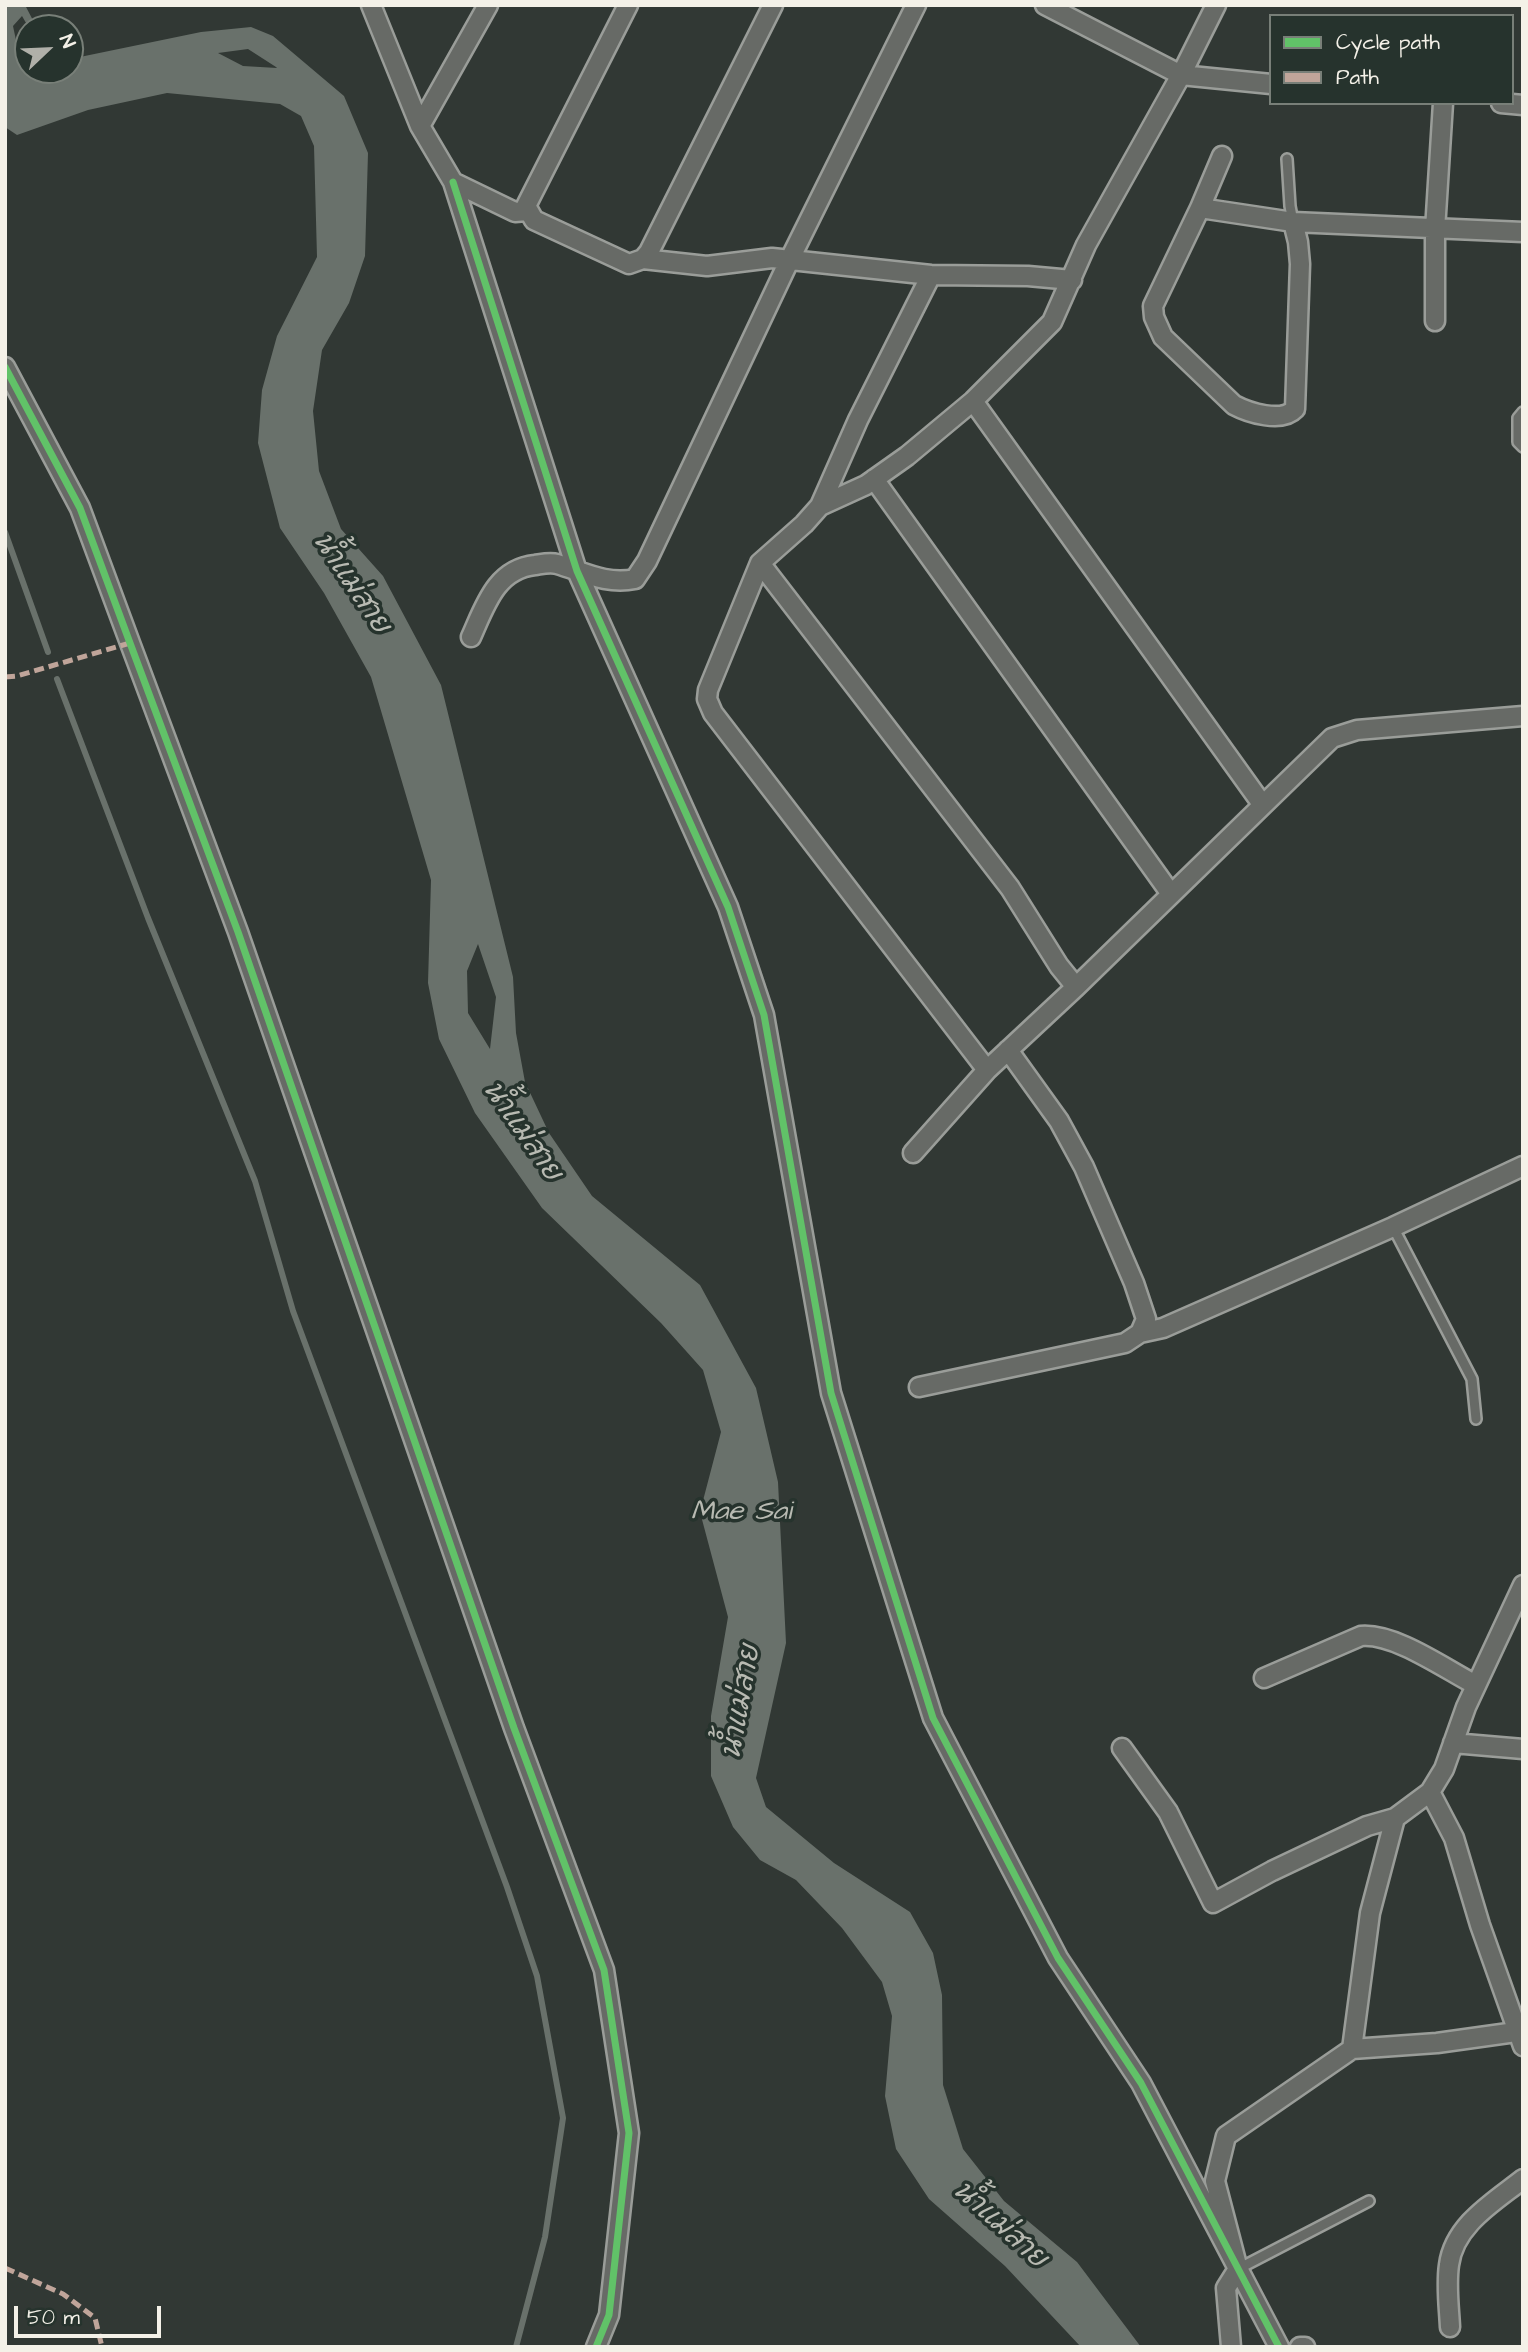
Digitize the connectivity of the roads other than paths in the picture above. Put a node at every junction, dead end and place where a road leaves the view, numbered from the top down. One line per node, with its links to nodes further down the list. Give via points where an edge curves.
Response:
1 (371, 5): 11 (street)
2 (488, 5): 11 (street)
3 (628, 5): 16 (street, via 527,200)
4 (773, 5): 20 (street)
5 (916, 5): 21 (street)
6 (1216, 5): 8 (street)
7 (1056, 8): 8 (street)
8 (1181, 75): 9 (street); 23 (street, via 1086,246)
9 (1269, 84)
10 (1443, 105): 18 (street)
11 (420, 126): 14 (street)
12 (1222, 156): 15 (street)
13 (1287, 159): 17 (lane)
14 (453, 182): 16 (street, via 515,212); 32 (street)
15 (1200, 208): 17 (street); 17 (street, via 1153,306 1154,317 1163,337 1246,412 1285,415 1295,409 1300,264)
16 (527, 211): 20 (street, via 534,220 629,264)
17 (1293, 222): 18 (street)
18 (1435, 230): 19 (street); 24 (street)
19 (1523, 232)
20 (643, 259): 21 (street, via 707,266 772,258)
21 (789, 261): 22 (street); 32 (street, via 635,579 612,581)
22 (930, 275): 23 (street); 30 (street)
23 (1072, 280): 26 (street, via 1052,322)
24 (1435, 321)
25 (5, 367): 60 (street, via 80,508 238,932 514,1728 604,1970 629,2133 608,2315)
26 (973, 401): 29 (street); 35 (street)
27 (1523, 412): 28 (lane, via 1518,418 1518,442)
28 (1523, 447)
29 (874, 479): 30 (street); 36 (street)
30 (820, 506): 31 (street)
31 (760, 562): 37 (street, via 1010,888); 39 (street, via 708,690 713,713)
32 (576, 571): 33 (street, via 553,563 510,572 492,590); 58 (street, via 728,907 764,1015 831,1393 933,1718 1058,1958 1141,2083)
33 (471, 637)
34 (1523, 716): 35 (street, via 1343,734 1321,747)
35 (1262, 804): 36 (street)
36 (1171, 894): 37 (street)
37 (1076, 987): 38 (street)
38 (1008, 1051): 39 (street); 43 (street, via 1059,1121 1084,1167 1142,1307 1146,1319)
39 (987, 1070): 40 (street)
40 (913, 1153)
41 (1523, 1166): 42 (street)
42 (1393, 1227): 43 (street, via 1163,1328); 45 (lane, via 1472,1379)
43 (1140, 1333): 44 (street, via 1125,1343)
44 (919, 1387)
45 (1476, 1419)
46 (1523, 1585): 48 (street)
47 (1265, 1678): 48 (street, via 1360,1636 1373,1635)
48 (1476, 1685): 49 (street)
49 (1453, 1743): 51 (street); 52 (street)
50 (1122, 1748): 53 (street, via 1168,1812 1213,1903 1367,1826)
51 (1523, 1749)
52 (1430, 1792): 53 (street); 54 (street, via 1454,1838)
53 (1395, 1818): 55 (street, via 1370,1913)
54 (1521, 2037): 55 (street)
55 (1352, 2049): 58 (street, via 1226,2136 1215,2181)
56 (1523, 2179): 59 (street, via 1460,2233 1449,2264)
57 (1369, 2201): 58 (lane)
58 (1238, 2269): 61 (street, via 1226,2288); 62 (street)
59 (1450, 2327)
60 (596, 2347)
61 (1231, 2347)
62 (1279, 2347)

